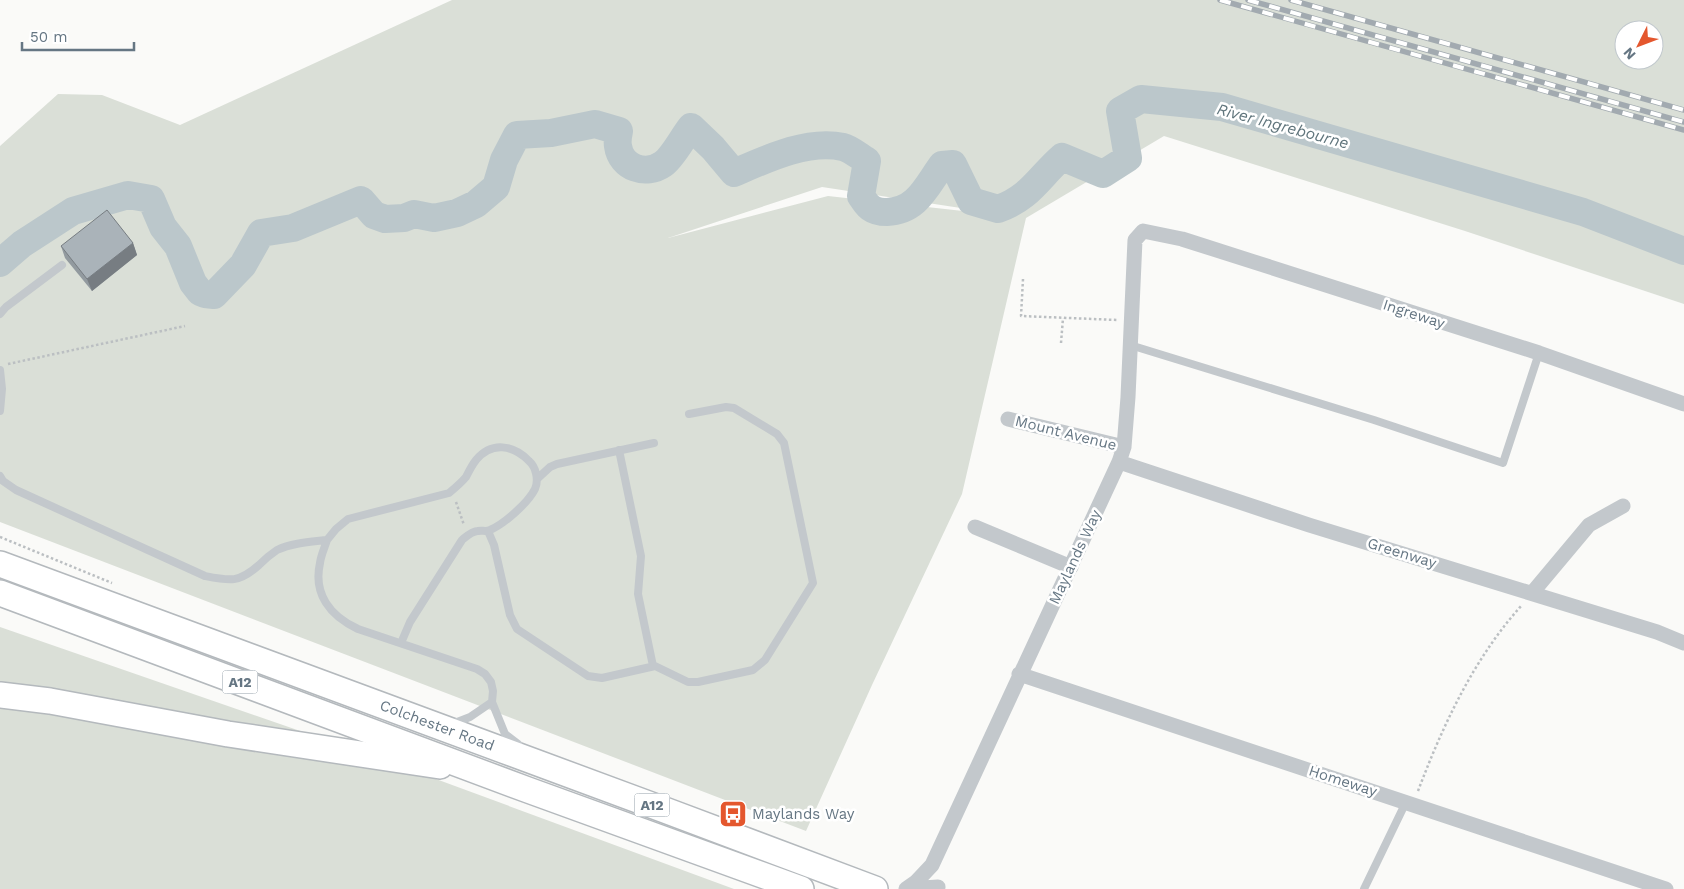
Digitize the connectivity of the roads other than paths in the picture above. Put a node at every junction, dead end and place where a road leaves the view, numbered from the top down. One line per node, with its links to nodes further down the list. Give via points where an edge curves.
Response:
1 (1142, 232): 4 (street, Maylands Way, via 1135,240); 5 (street, Ingreway, via 1182,239)
2 (62, 265): 3 (lane)
3 (0, 314)
4 (1130, 345): 5 (lane, via 1503,463); 12 (street, Maylands Way)
5 (1539, 354): 7 (street, Ingreway)
6 (0, 370): 8 (lane)
7 (1684, 404)
8 (0, 411)
9 (689, 414): 27 (lane, via 734,408 782,438 813,583 765,660 754,670 688,682)
10 (1008, 419): 12 (street, Mount Avenue)
11 (654, 443): 13 (lane)
12 (1124, 447): 14 (street, Maylands Way)
13 (619, 450): 16 (lane, via 556,464); 27 (lane, via 641,556 638,594)
14 (1119, 462): 22 (street, Maylands Way); 23 (street, Greenway)
15 (0, 476): 20 (lane, via 16,490 205,576 224,580 248,576 276,551)
16 (537, 479): 19 (lane, via 536,488 518,510); 20 (lane, via 533,465 520,452 511,447 497,448 476,460 449,493 348,519)
17 (1623, 506): 23 (street, via 1589,525)
18 (975, 528): 22 (street)
19 (488, 531): 25 (lane, via 477,531 462,540); 27 (lane, via 512,623 522,634 595,678)
20 (327, 540): 25 (lane, via 319,563 318,579 328,609 344,622)
21 (0, 564): 31 (highway, Colchester Road / A12)
22 (1071, 567): 28 (street, Maylands Way)
23 (1532, 593): 26 (street, Greenway)
24 (0, 594): 34 (highway, Colchester Road / A12)
25 (400, 643): 30 (lane, via 485,674 491,682)
26 (1684, 643)
27 (653, 666)
28 (1019, 674): 36 (street, Homeway); 37 (street, Maylands Way)
29 (0, 695): 34 (highway, A12, via 415,764)
30 (492, 702): 31 (lane, via 470,717); 32 (lane, via 505,734)
31 (442, 729): 35 (highway, Colchester Road / A12)
32 (528, 749)
33 (568, 765): 35 (lane)
34 (480, 770): 39 (highway, Colchester Road / A12)
35 (618, 792): 40 (highway, Colchester Road / A12)
36 (1409, 803): 42 (lane); 43 (street, Homeway)
37 (932, 865): 38 (street, via 932,876); 41 (street, Maylands Way)
38 (938, 888): 41 (street)
39 (801, 889)
40 (875, 889)
41 (907, 889)
42 (1364, 889)
43 (1666, 889)

